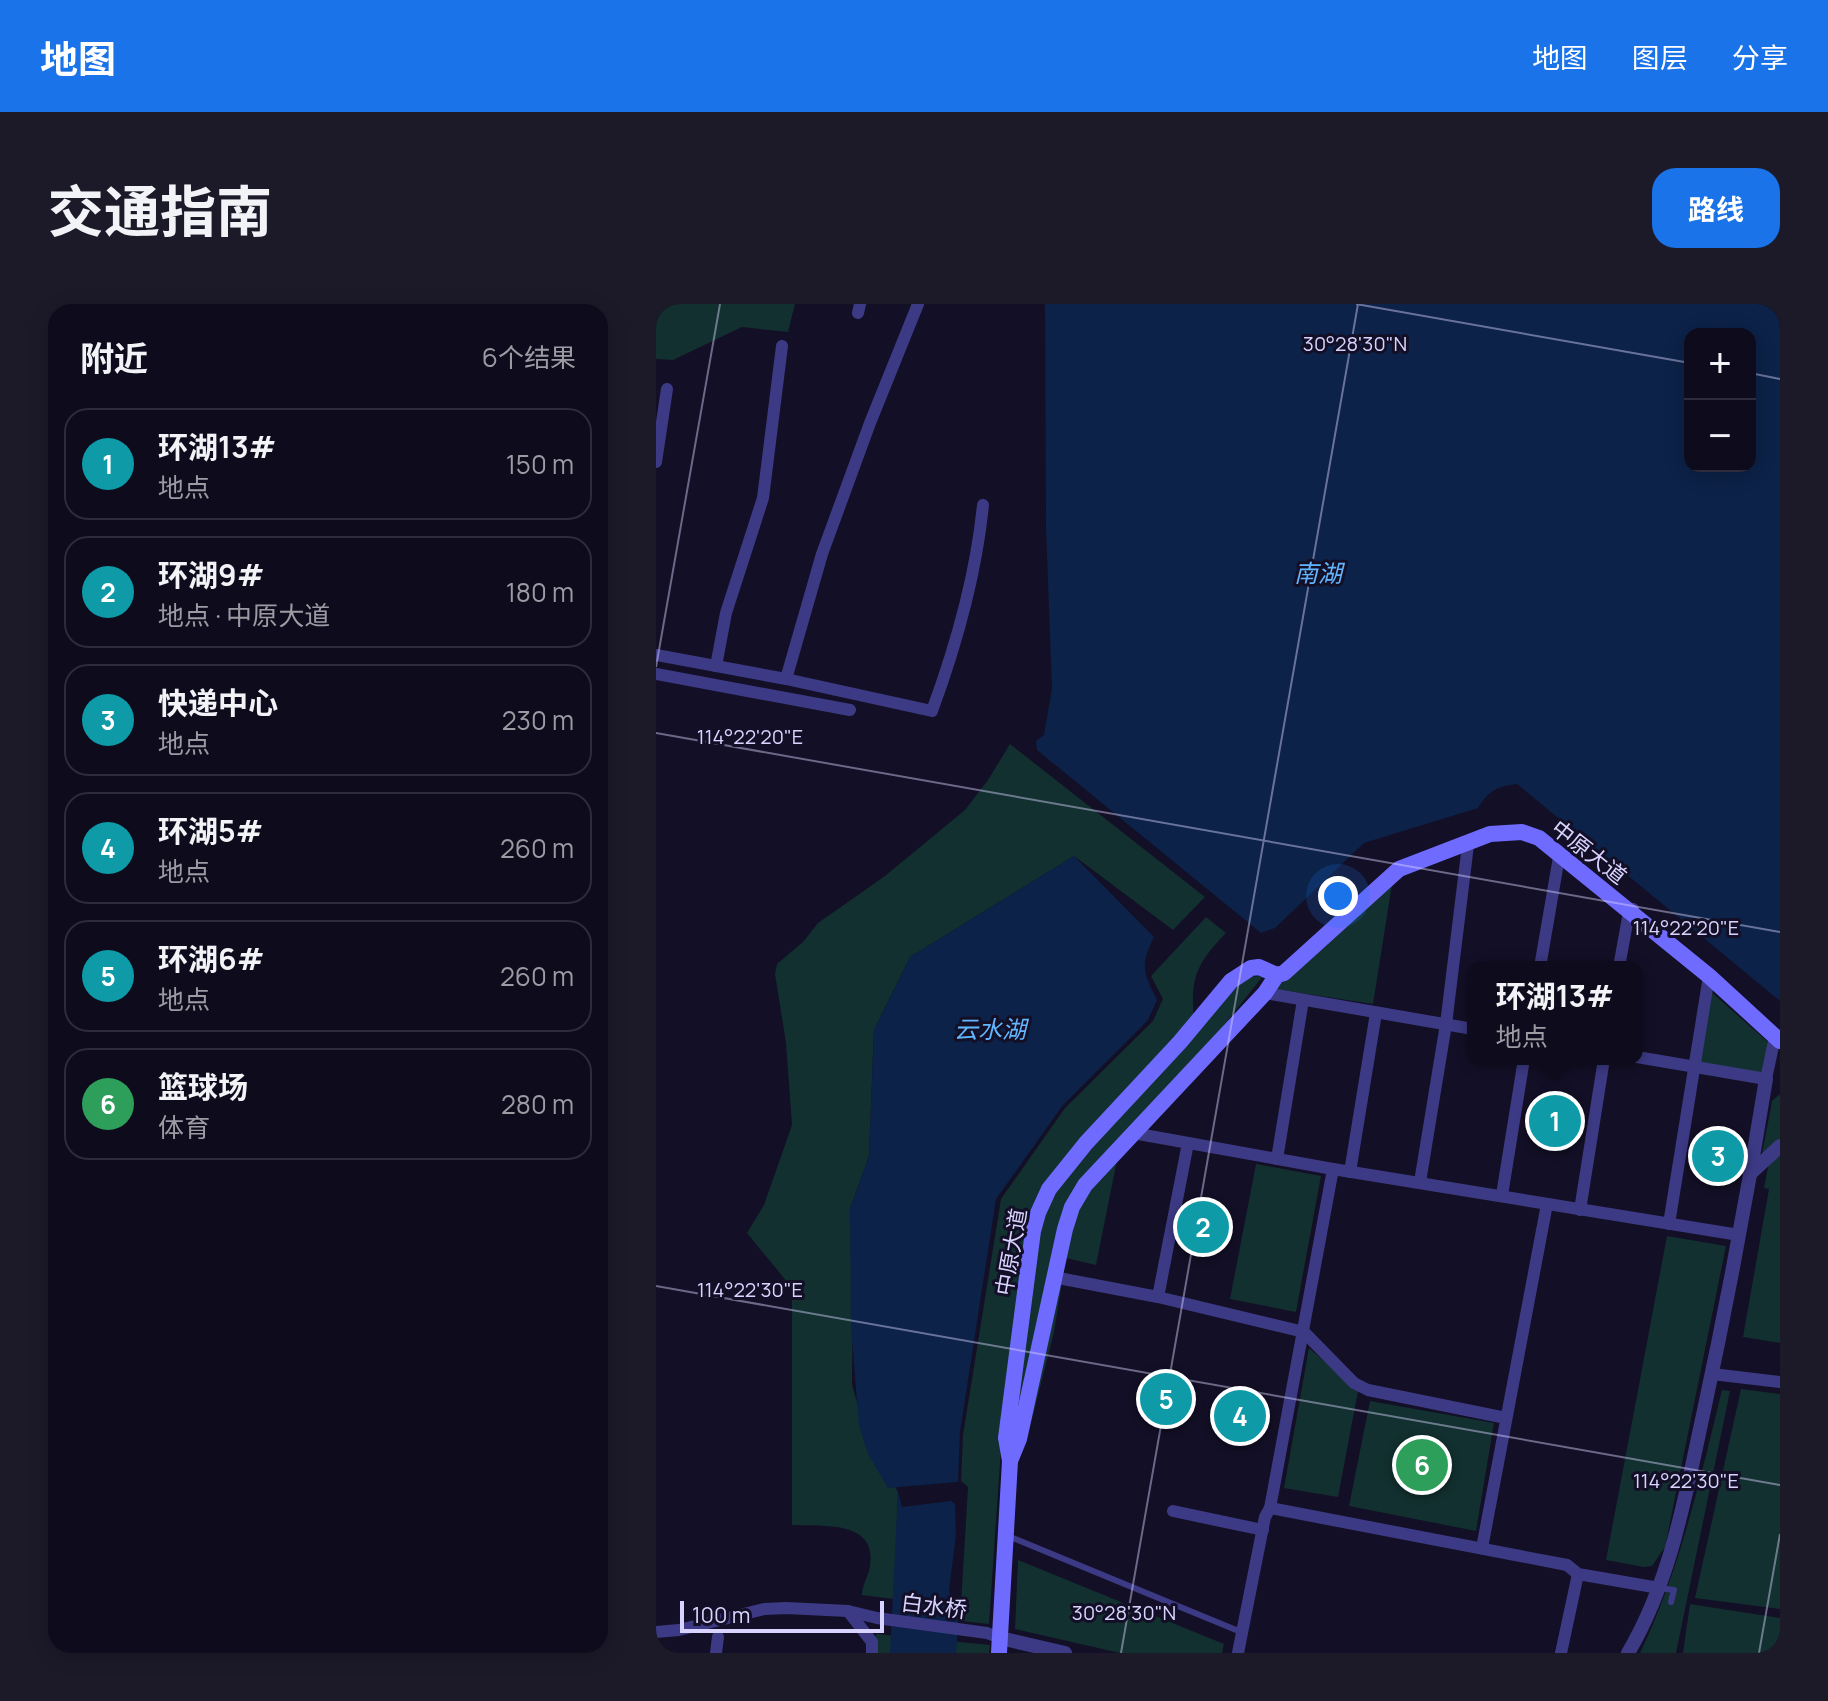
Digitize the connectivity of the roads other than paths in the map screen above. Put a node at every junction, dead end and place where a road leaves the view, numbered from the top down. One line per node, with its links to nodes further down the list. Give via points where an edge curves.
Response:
1 (918, 304): 9 (street, via 822,554)
2 (782, 346): 7 (street, via 763,498 726,613)
3 (667, 389): 4 (street)
4 (656, 462)
5 (983, 505): 9 (street, via 968,599 932,711)
6 (656, 655): 7 (street)
7 (716, 666): 9 (street)
8 (656, 674): 10 (street)
9 (786, 679)
10 (850, 710)
11 (1468, 845): 12 (main road, 中原大道, via 1490,834 1522,832 1539,838); 16 (main road, 中原大道, via 1399,869); 21 (street)
12 (1559, 857): 13 (main road, 中原大道); 14 (street)
13 (1632, 909): 15 (street); 17 (main road, 中原大道)
14 (1541, 961)
15 (1620, 961)
16 (1277, 975): 18 (main road, 中原大道); 50 (main road, 中原大道, via 1251,968 1231,981 1049,1189 1033,1231 1006,1438)
17 (1709, 976): 23 (main road, 中原大道); 27 (street)
18 (1265, 993): 19 (street); 29 (main road, 中原大道)
19 (1303, 1000): 20 (street); 32 (street)
20 (1376, 1013): 21 (street); 35 (street)
21 (1446, 1024): 22 (street); 37 (street)
22 (1467, 1028)
23 (1778, 1039): 28 (street)
24 (1643, 1058): 27 (street)
25 (1523, 1065): 39 (street)
26 (1603, 1065): 41 (street)
27 (1694, 1067): 28 (street); 42 (street)
28 (1766, 1079): 36 (street)
29 (1133, 1133): 30 (street); 33 (main road, 中原大道)
30 (1188, 1143): 32 (street); 45 (street)
31 (1780, 1146): 36 (street)
32 (1277, 1159): 34 (street)
33 (1103, 1166): 38 (lane); 44 (main road, 中原大道, via 1072,1207)
34 (1333, 1169): 35 (street); 46 (street)
35 (1350, 1172): 37 (street)
36 (1751, 1174): 43 (street)
37 (1420, 1182): 39 (street)
38 (1098, 1185)
39 (1501, 1200): 40 (street)
40 (1547, 1204): 41 (street); 49 (street)
41 (1580, 1210): 42 (street)
42 (1669, 1224): 43 (street)
43 (1739, 1235): 47 (street)
44 (1053, 1277): 45 (street); 50 (main road, 中原大道)
45 (1158, 1297): 46 (street)
46 (1304, 1332): 49 (street, via 1354,1383 1368,1390); 51 (street)
47 (1712, 1374): 48 (street); 57 (street, via 1683,1510)
48 (1780, 1382)
49 (1506, 1418): 55 (street)
50 (1010, 1461): 54 (main road, 中原大道)
51 (1270, 1508): 53 (street); 55 (street)
52 (1173, 1511): 53 (street)
53 (1263, 1530): 61 (street)
54 (1007, 1535): 61 (lane); 63 (main road, 中原大道)
55 (1482, 1548): 56 (street, via 1567,1565)
56 (1578, 1574): 57 (street); 68 (street)
57 (1659, 1588): 58 (lane, via 1674,1590); 69 (street)
58 (1671, 1602)
59 (848, 1611): 60 (street, 白水桥, via 764,1609); 63 (street, 白水桥); 65 (street, via 872,1642)
60 (656, 1632)
61 (1241, 1632): 67 (street)
62 (718, 1637): 64 (street)
63 (995, 1641): 66 (street)
64 (716, 1653)
65 (872, 1653)
66 (1065, 1653)
67 (1238, 1653)
68 (1561, 1653)
69 (1628, 1653)

